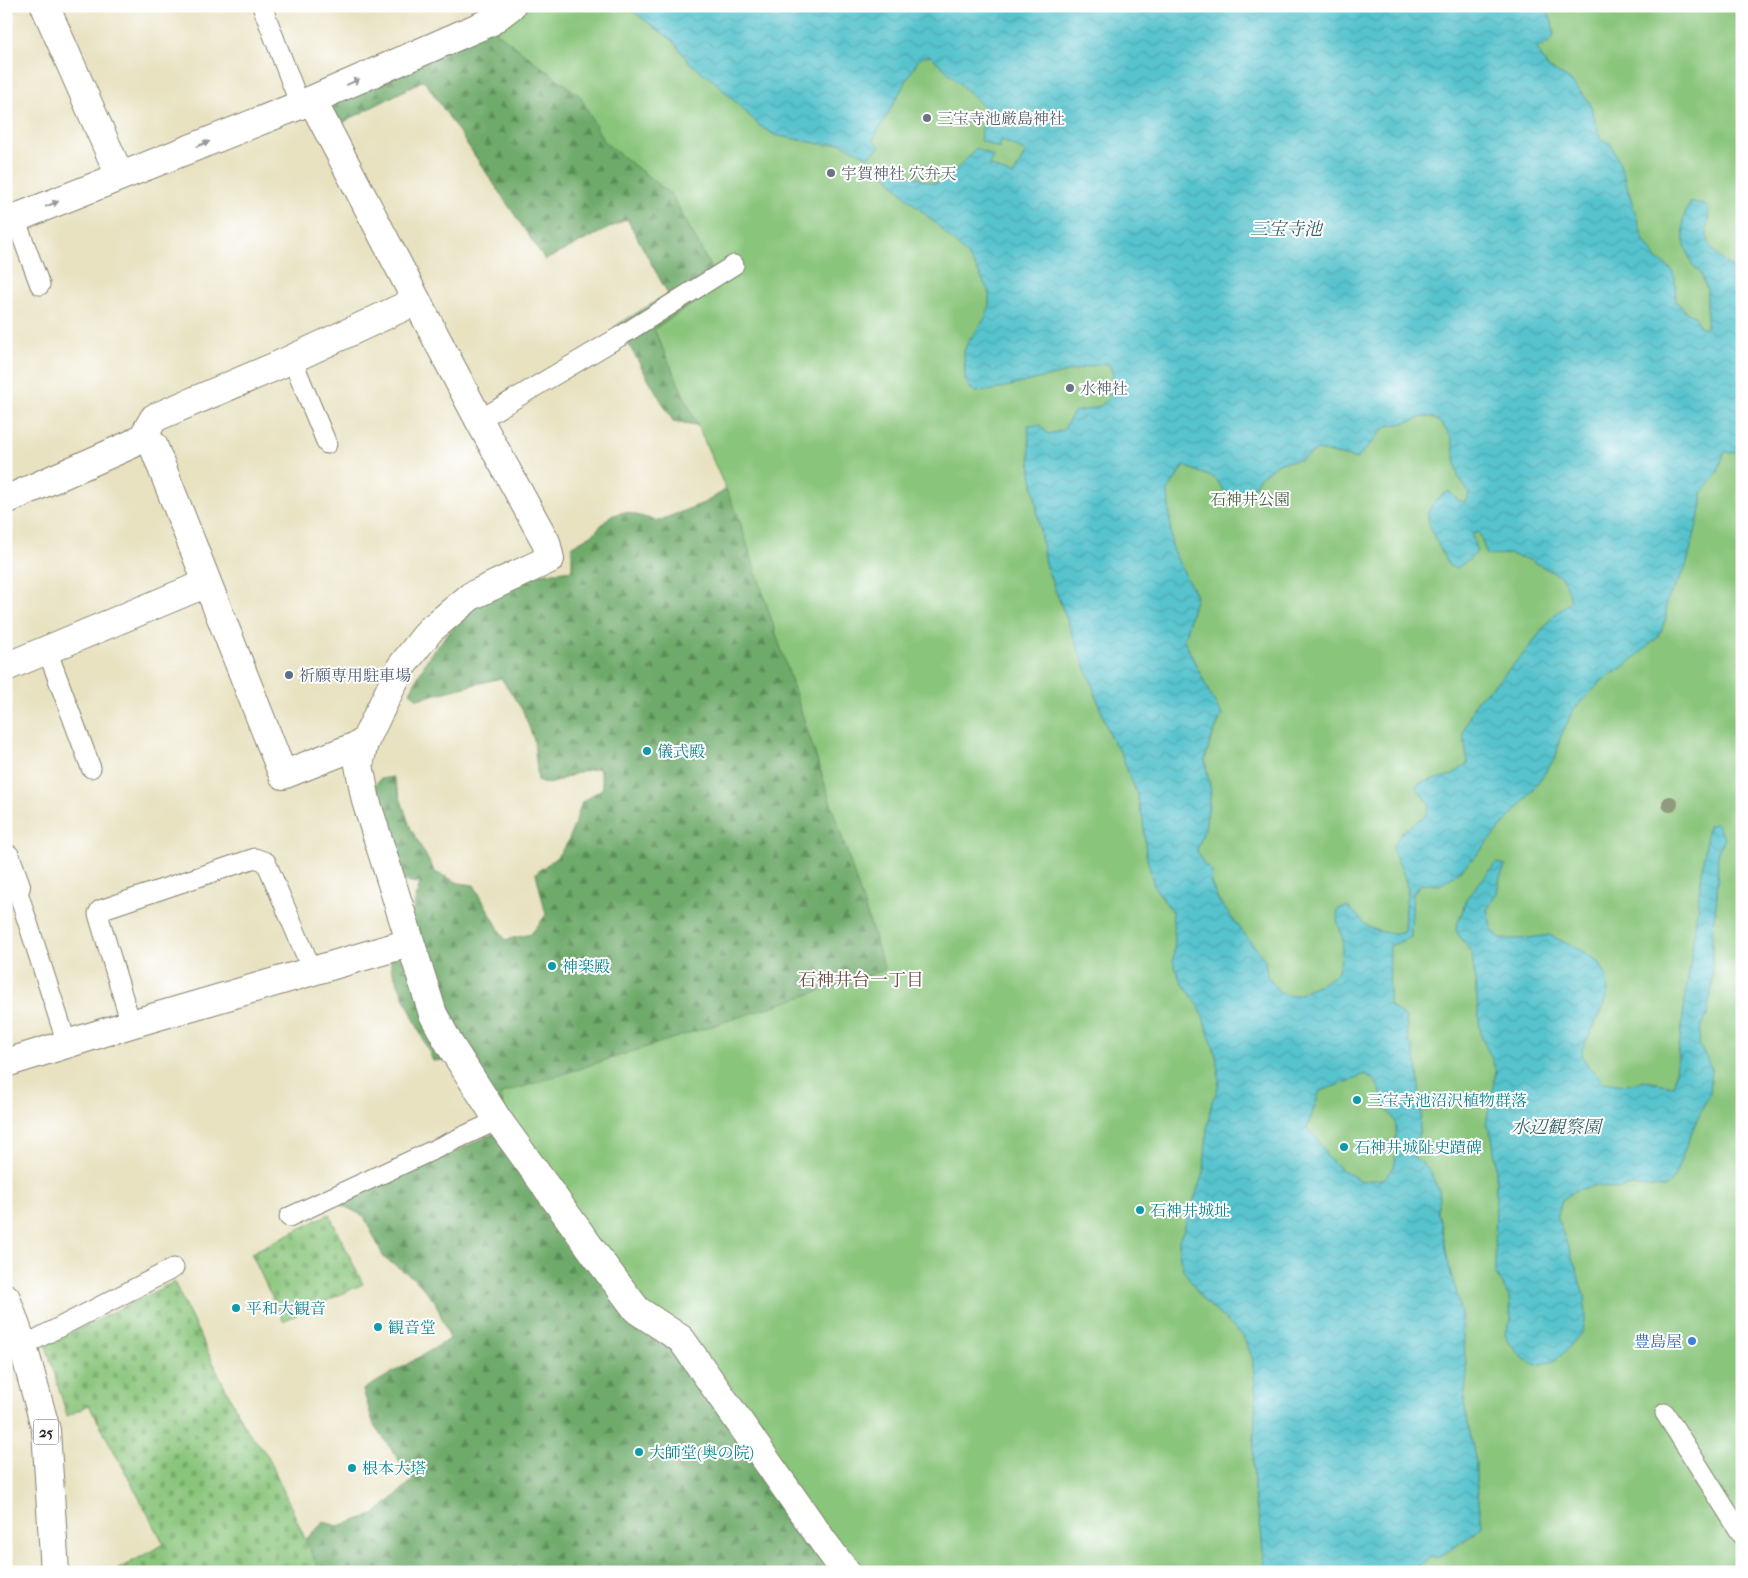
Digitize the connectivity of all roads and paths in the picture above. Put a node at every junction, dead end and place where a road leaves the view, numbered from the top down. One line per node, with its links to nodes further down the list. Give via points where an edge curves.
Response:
1 (45, 6): 5 (street)
2 (262, 6): 4 (lane)
3 (495, 11): 4 (street, one-way to 3)
4 (306, 102): 5 (street, one-way to 4); 9 (street)
5 (120, 176): 6 (street, one-way to 5)
6 (11, 220): 8 (lane)
7 (734, 265): 11 (lane)
8 (40, 286)
9 (416, 301): 10 (street); 11 (street)
10 (292, 358): 12 (street, via 154,418); 13 (lane)
11 (478, 420): 18 (street, via 546,542 550,559 471,596 430,630 401,667)
12 (143, 437): 14 (street); 15 (street, via 153,445)
13 (327, 444)
14 (6, 500)
15 (207, 583): 16 (street); 18 (street, via 283,775)
16 (47, 650): 17 (street); 19 (lane)
17 (6, 667)
18 (364, 743): 22 (street, via 359,765 366,801)
19 (91, 768)
20 (6, 858): 21 (street)
21 (16, 886): 25 (lane)
22 (409, 942): 23 (street); 27 (street, via 433,1014)
23 (312, 970): 24 (street); 24 (lane, via 266,862 255,858 100,910 98,914)
24 (131, 1024): 25 (street)
25 (67, 1044): 26 (street)
26 (6, 1064)
27 (498, 1120): 28 (lane); 35 (street, via 637,1310 681,1339)
28 (289, 1217)
29 (174, 1268): 31 (lane)
30 (6, 1298): 31 (street, 25)
31 (22, 1346): 34 (street, 25, via 46,1430)
32 (1666, 1414): 33 (lane)
33 (1742, 1535)
34 (55, 1572)
35 (846, 1572)

